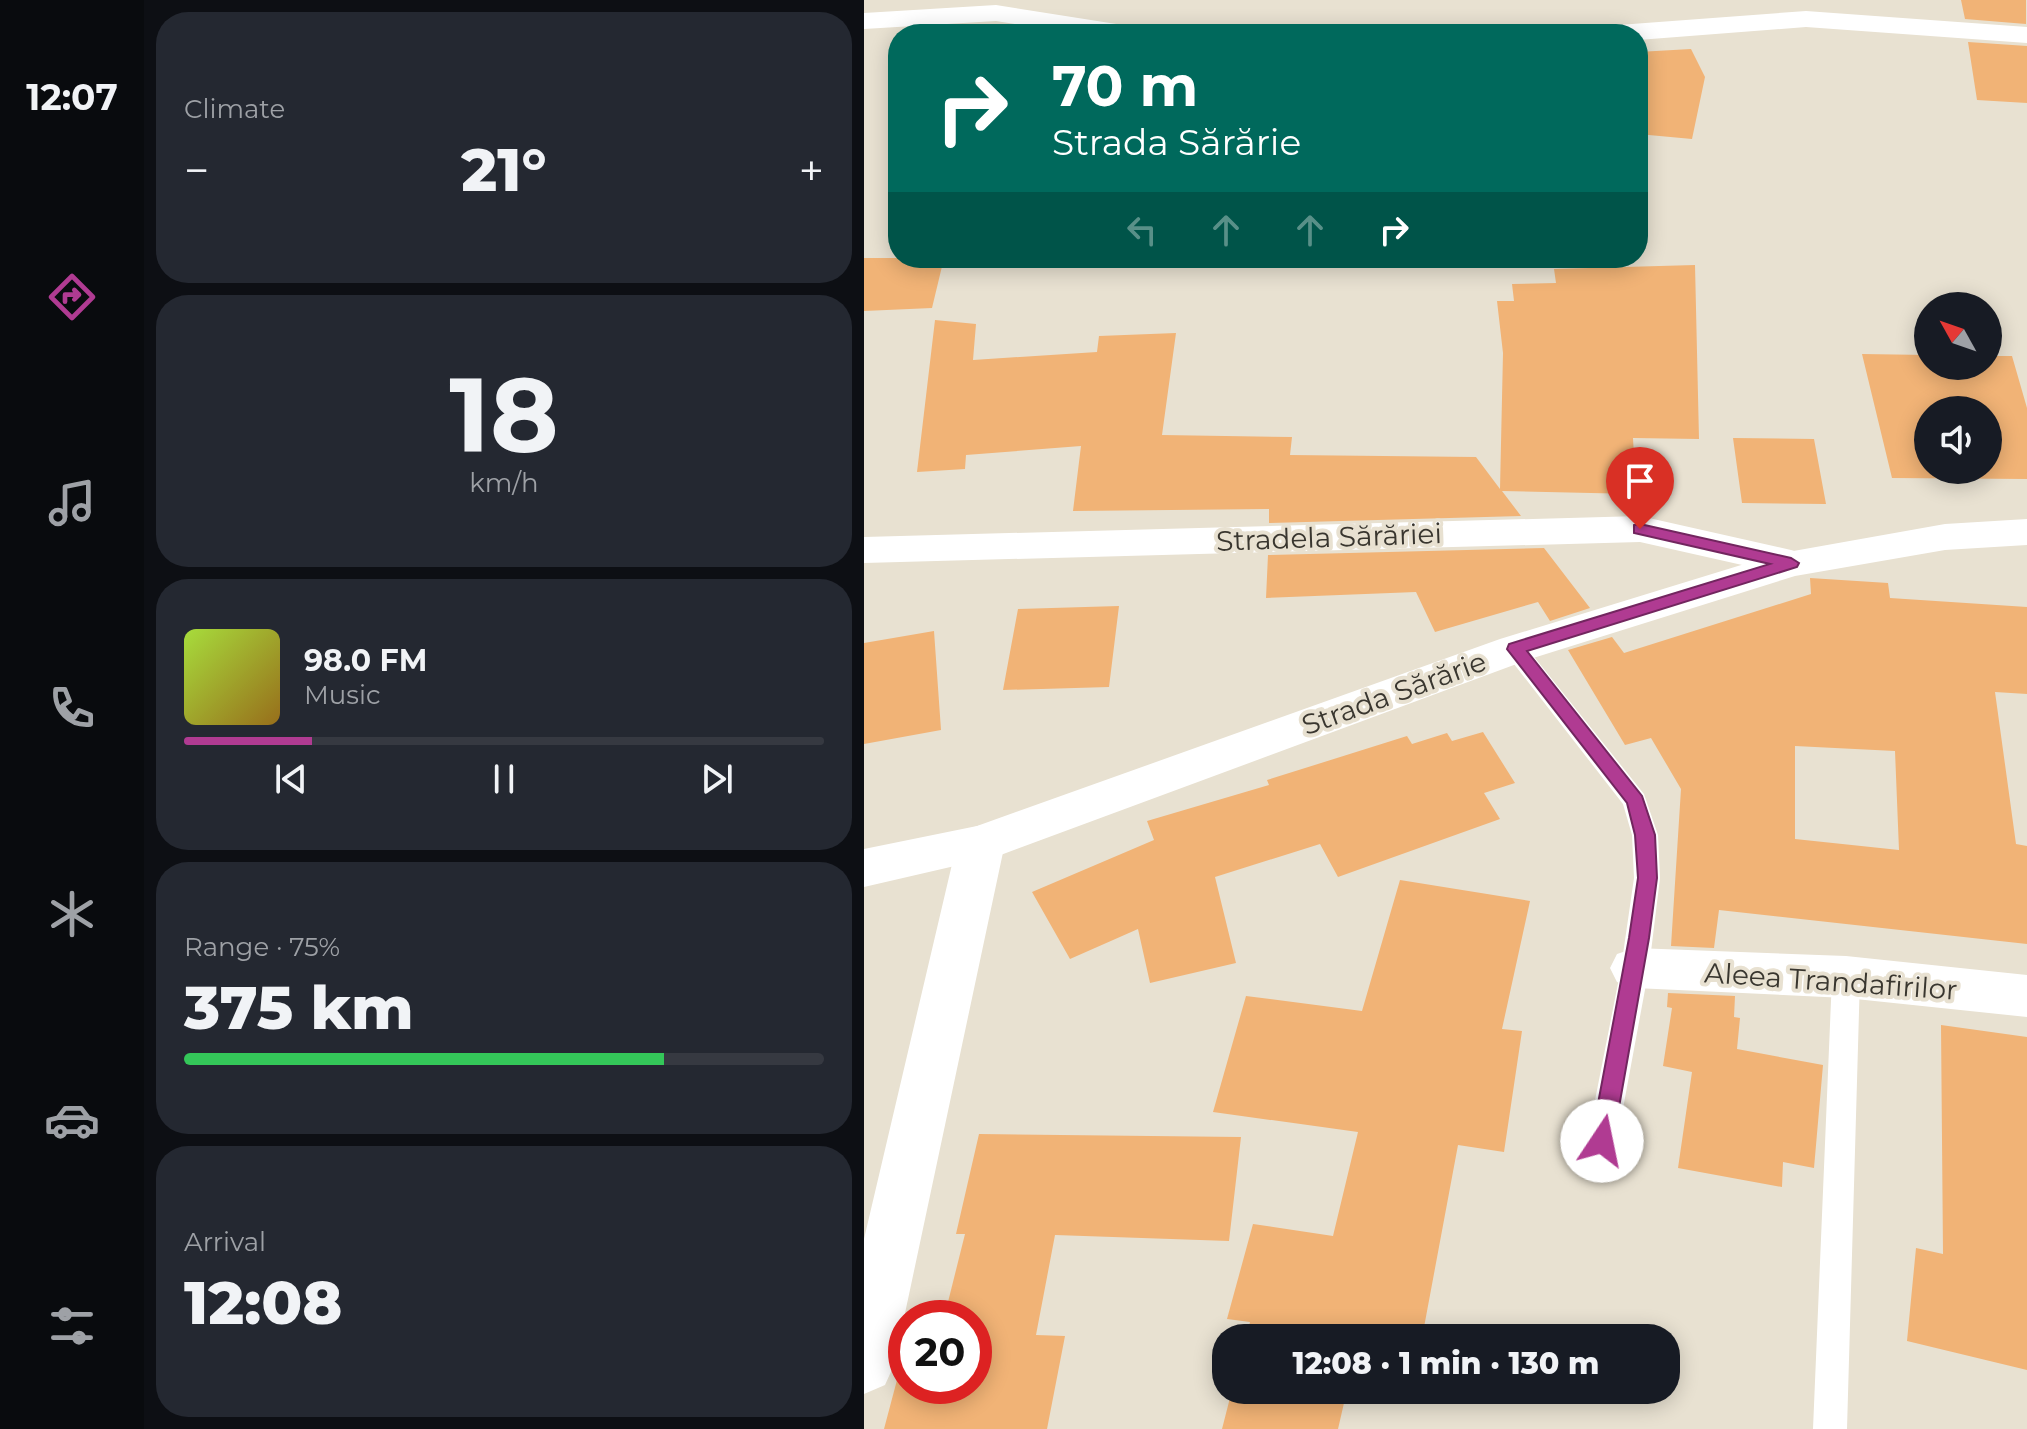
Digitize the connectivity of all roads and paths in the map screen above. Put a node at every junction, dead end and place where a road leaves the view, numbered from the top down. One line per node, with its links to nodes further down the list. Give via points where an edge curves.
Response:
1 (1756, 10): 4 (street); 5 (street)
2 (864, 21): 3 (street, via 996,13)
3 (1066, 24)
4 (1648, 27)
5 (2027, 35)
6 (2027, 532): 8 (street, Strada Sărărie, via 1945,537)
7 (864, 550): 8 (street, Stradela Sărăriei, via 1640,529)
8 (1791, 563): 9 (street, Strada Sărărie)
9 (1515, 649): 10 (street, Strada Sărărie); 12 (lane, via 1635,801 1645,835 1647,878)
10 (981, 843): 11 (street, Strada Sărărie); 16 (street)
11 (864, 868)
12 (1635, 968): 13 (street, Aleea Trandafirilor); 15 (lane)
13 (1846, 977): 14 (street, Aleea Trandafirilor); 17 (lane)
14 (2027, 996)
15 (1602, 1141)
16 (864, 1365)
17 (1830, 1429)

